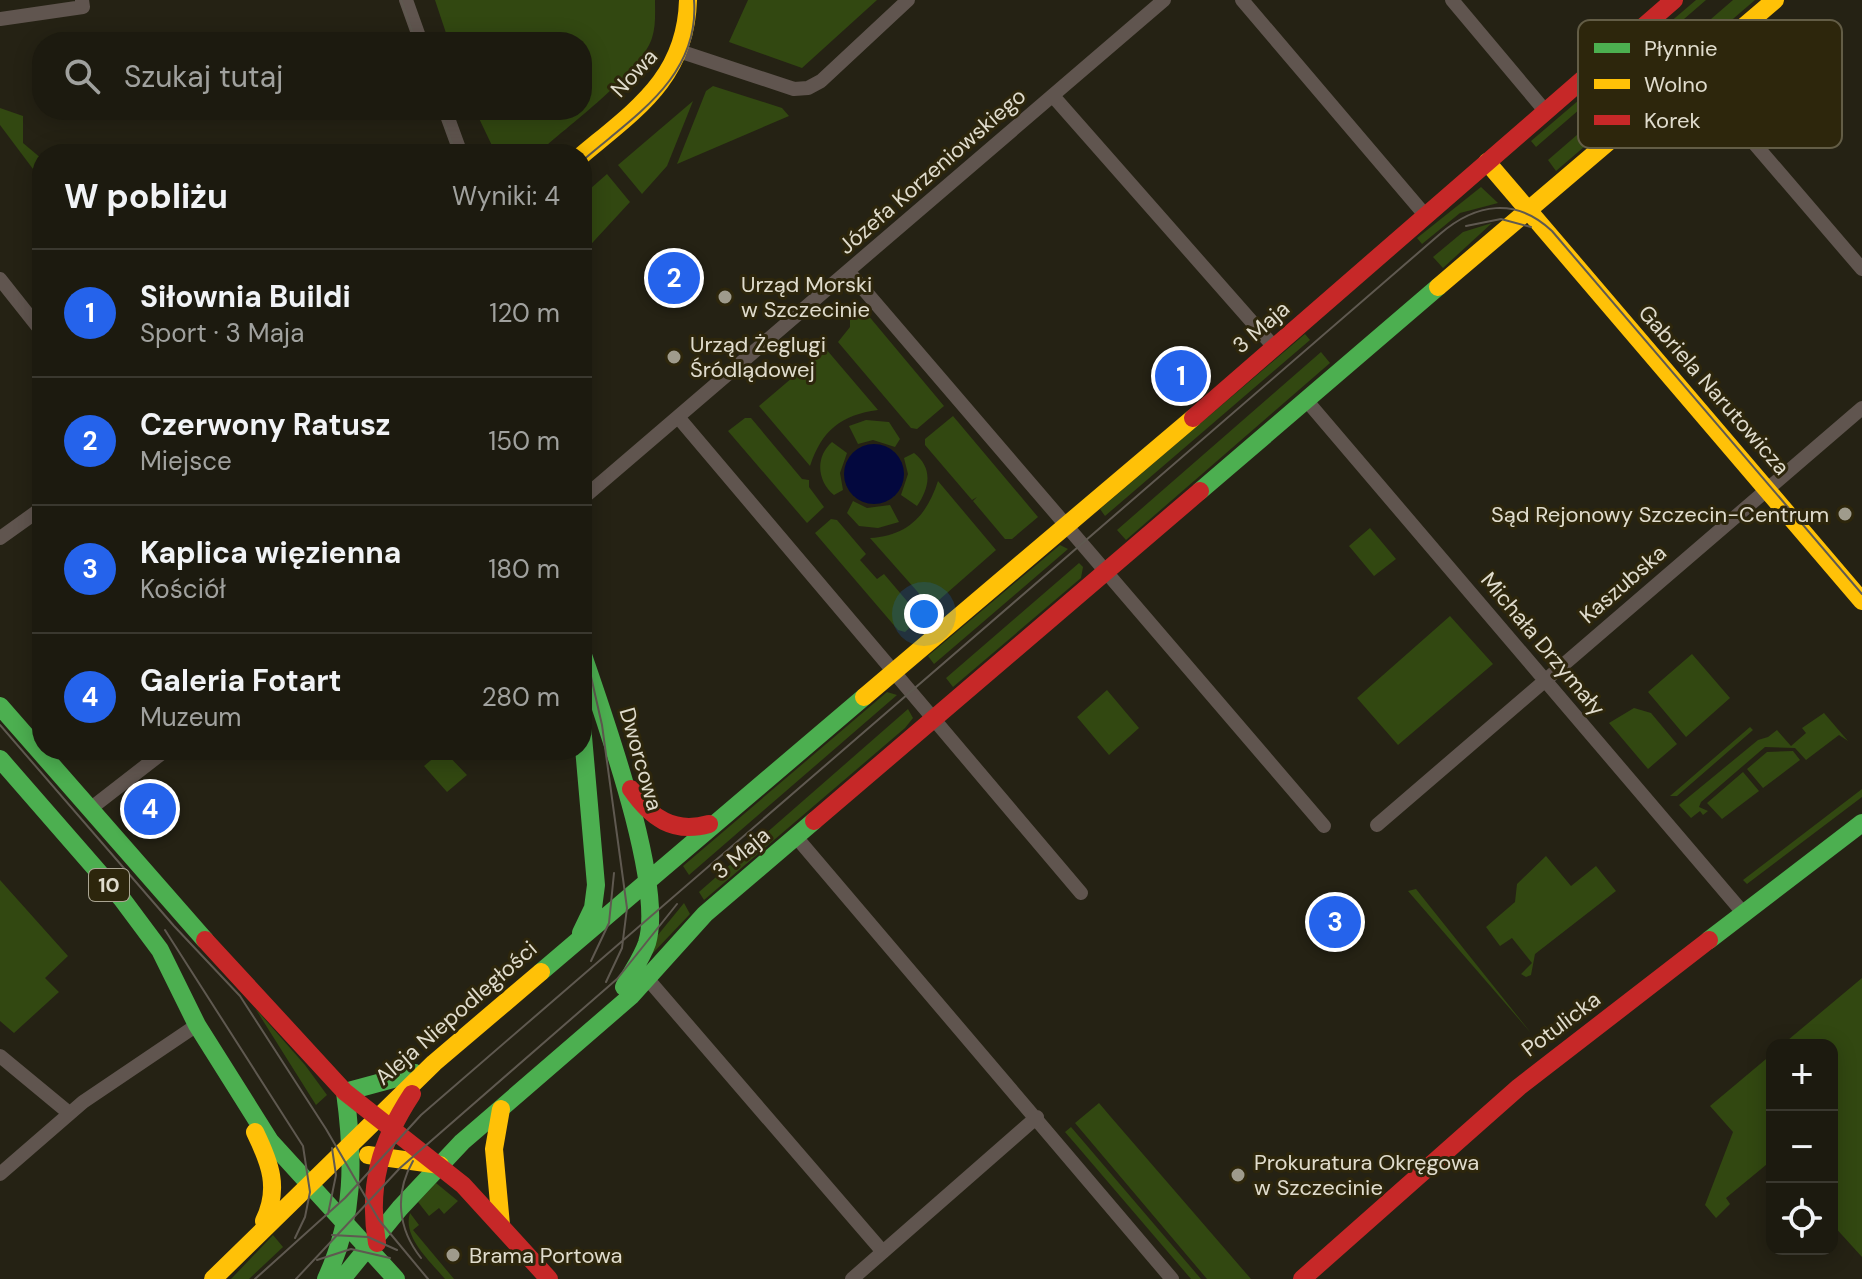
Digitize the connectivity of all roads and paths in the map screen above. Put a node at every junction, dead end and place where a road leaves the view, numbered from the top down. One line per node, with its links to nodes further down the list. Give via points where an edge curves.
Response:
1 (406, 0): 13 (street)
2 (688, 0): 14 (street, Nowa)
3 (908, 0): 14 (street, Nowa, via 821,81 801,89)
4 (1164, 0): 16 (street, Józefa Korzeniowskiego)
5 (1242, 0): 25 (street)
6 (1452, 0): 17 (street)
7 (1674, 0): 11 (street, 3 Maja)
8 (1775, 0): 12 (street, 3 Maja)
9 (83, 4): 10 (street)
10 (0, 19)
11 (1651, 20)
12 (1752, 20)
13 (417, 32)
14 (682, 52): 20 (street, Nowa, via 652,94)
15 (1578, 84): 17 (street, 3 Maja)
16 (1053, 96): 27 (street, Józefa Korzeniowskiego); 30 (street)
17 (1546, 112): 23 (street, 3 Maja)
18 (449, 120): 19 (street)
19 (457, 144)
20 (592, 146)
21 (1603, 148): 24 (street, 3 Maja)
22 (1758, 148): 26 (street)
23 (1487, 162): 24 (street); 25 (street, 3 Maja)
24 (1529, 211): 31 (street, 3 Maja); 34 (street, Gabriela Narutowicza)
25 (1425, 215): 30 (street, 3 Maja)
26 (1862, 269)
27 (848, 271): 33 (street, Józefa Korzeniowskiego); 37 (street)
28 (0, 279): 29 (street)
29 (32, 319)
30 (1275, 348): 37 (street, 3 Maja)
31 (1307, 401): 39 (street, 3 Maja); 42 (street, Michała Drzymały)
32 (1862, 408): 34 (street, Kaszubska)
33 (678, 417): 35 (street, Józefa Korzeniowskiego); 41 (street)
34 (1767, 488): 40 (street, Gabriela Narutowicza); 42 (street, Kaszubska)
35 (592, 490)
36 (32, 515): 38 (street)
37 (1066, 527): 39 (street); 41 (street, 3 Maja)
38 (0, 538)
39 (1106, 573): 45 (street, 3 Maja); 56 (street)
40 (1862, 601)
41 (892, 672): 45 (street); 53 (street, 3 Maja)
42 (1545, 680): 55 (street, Kaszubska); 60 (street, Michała Drzymały)
43 (592, 682): 51 (street, Dworcowa)
44 (0, 706): 46 (street, 10)
45 (934, 720): 57 (street, 3 Maja); 59 (street)
46 (32, 743)
47 (0, 759): 63 (street, 10, via 150,937)
48 (47, 760): 52 (street, 10)
49 (153, 760): 52 (street)
50 (585, 760): 61 (street, via 595,891 588,920)
51 (623, 775): 53 (street, via 662,823 691,829); 58 (street, Dworcowa)
52 (90, 809): 68 (street, 10)
53 (721, 818): 58 (street, 3 Maja)
54 (1862, 823): 60 (street, Potulicka)
55 (1377, 825)
56 (1324, 826)
57 (797, 838): 62 (street, 3 Maja, via 698,920); 71 (street)
58 (647, 881): 61 (street, 3 Maja); 64 (street, Dworcowa, via 650,924 645,949 628,982)
59 (1081, 893)
60 (1745, 915): 91 (street, Potulicka, via 1512,1093)
61 (570, 945): 66 (street, Aleja Niepodległości)
62 (646, 977): 64 (street, 3 Maja); 83 (street)
63 (197, 1025): 67 (street, 10); 70 (street)
64 (589, 1031): 69 (street)
65 (0, 1056): 70 (street)
66 (439, 1059): 68 (street, via 397,1081); 72 (street, Aleja Niepodległości); 73 (street)
67 (227, 1074): 78 (street, 10, via 270,1141); 82 (street, via 276,1184 270,1210)
68 (345, 1092): 72 (street, 10); 74 (street)
69 (501, 1109): 76 (street); 80 (street, via 494,1149)
70 (69, 1113): 77 (street)
71 (1037, 1117): 83 (street); 90 (street)
72 (374, 1118): 73 (street, Aleja Niepodległości / 10); 74 (street, Aleja Niepodległości)
73 (389, 1130): 75 (street); 76 (street, Aleja Niepodległości / 10)
74 (344, 1153): 75 (street); 78 (street); 79 (street, via 353,1196)
75 (379, 1155): 76 (street); 81 (street, via 371,1202)
76 (440, 1165): 80 (street, 10); 81 (street)
77 (0, 1174)
78 (310, 1183): 79 (street, 10); 82 (street)
79 (347, 1224): 81 (street, 10); 86 (street)
80 (501, 1225): 88 (street, 10)
81 (372, 1242): 84 (street, 10); 87 (street)
82 (241, 1250): 85 (street)
83 (883, 1252): 89 (street)
84 (391, 1274)
85 (213, 1279)
86 (326, 1279)
87 (342, 1279)
88 (549, 1279)
89 (852, 1279)
90 (1172, 1279)
91 (1302, 1279)

